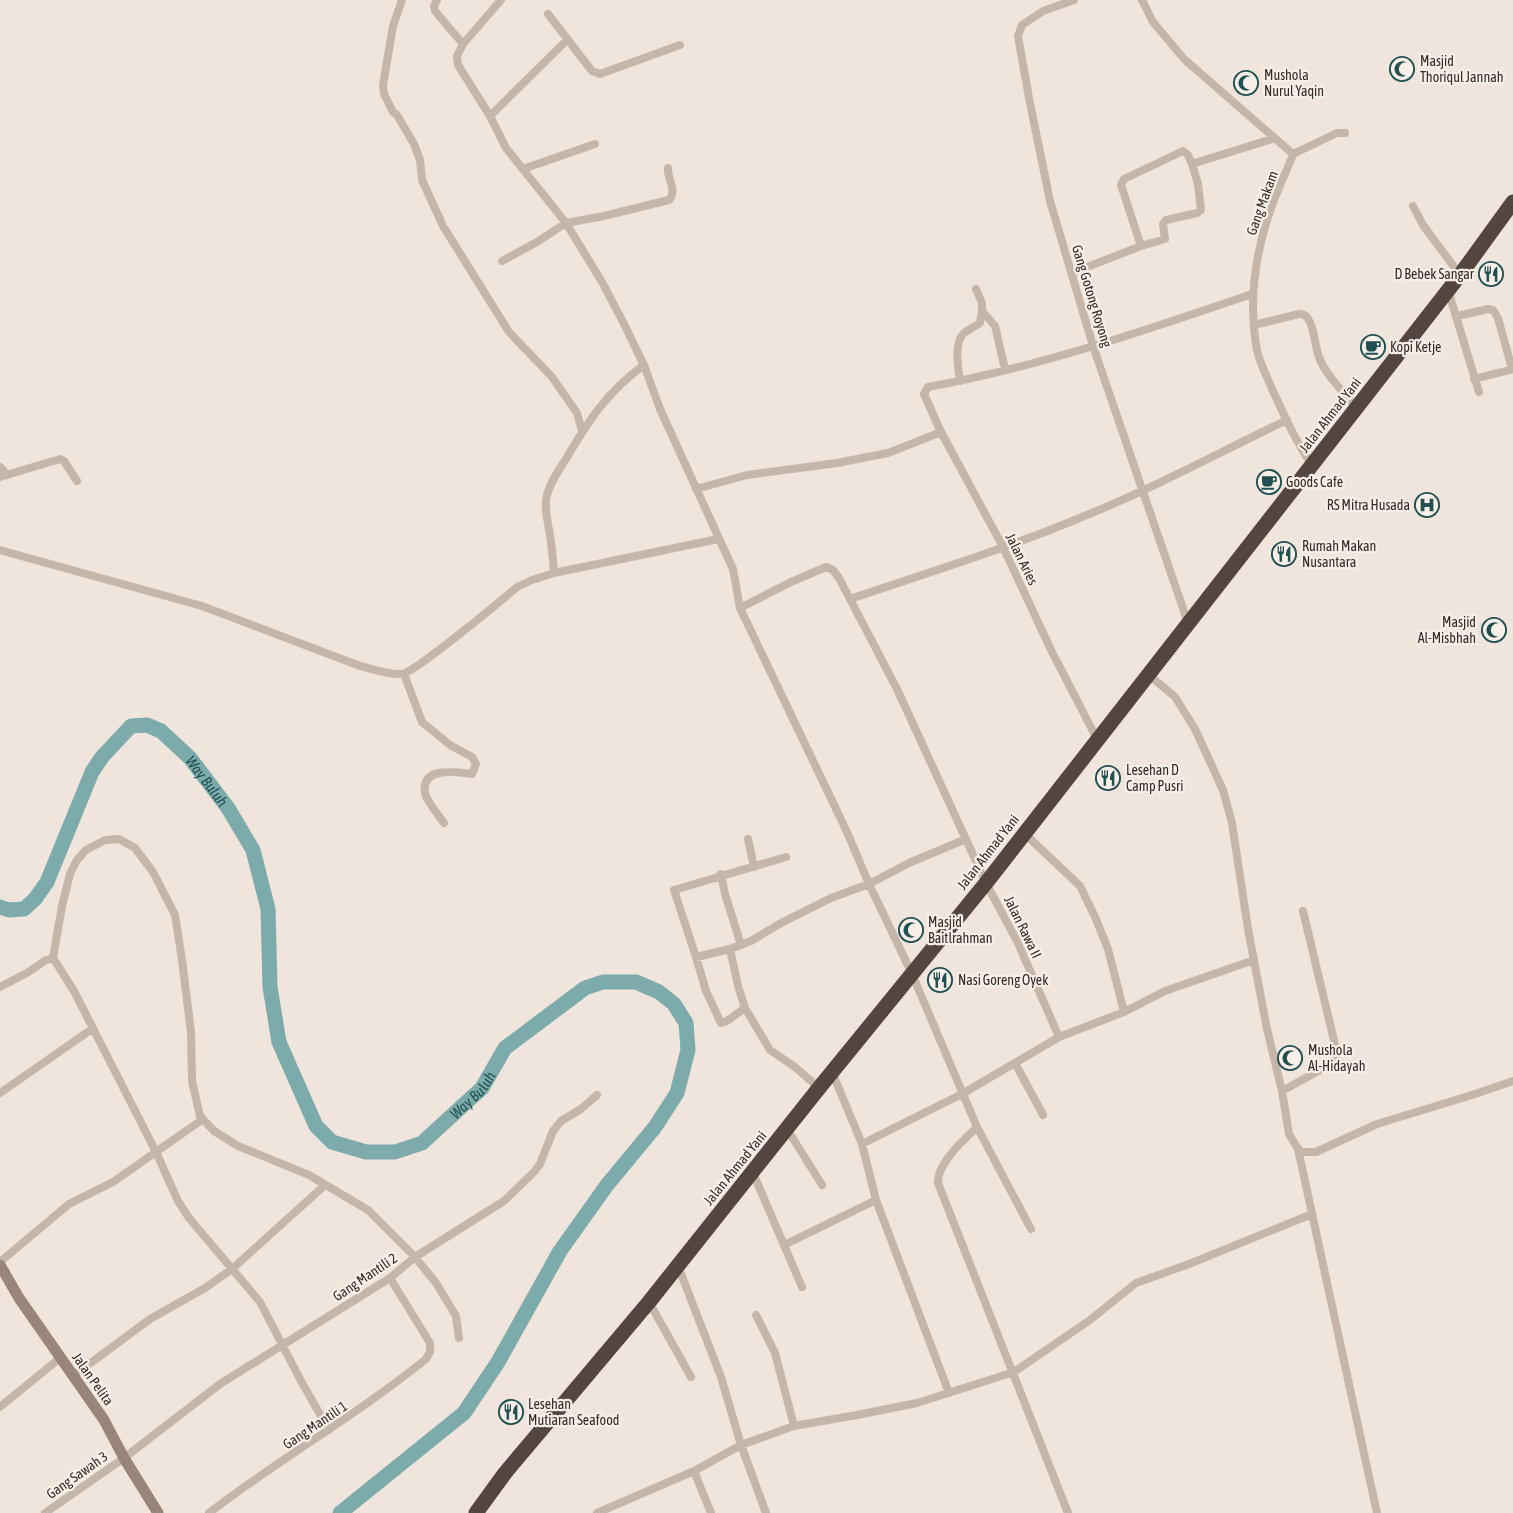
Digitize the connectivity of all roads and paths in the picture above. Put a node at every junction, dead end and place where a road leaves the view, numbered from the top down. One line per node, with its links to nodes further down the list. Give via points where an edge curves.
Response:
1 (402, 0): 40 (street, via 393,26 383,78 384,94 414,144 422,180 443,226 509,332 552,377 568,400)
2 (437, 0): 8 (street, via 435,11)
3 (501, 0): 8 (street)
4 (1074, 0): 23 (street, Gang Gotong Royong, via 1029,19 1018,36 1050,200)
5 (1142, 0): 12 (street, via 1153,22 1182,57)
6 (548, 14): 7 (street)
7 (568, 39): 9 (street, via 592,70 600,74); 10 (street)
8 (463, 44): 10 (street, via 457,56 458,65)
9 (680, 45)
10 (490, 116): 17 (street, via 506,148)
11 (1345, 133): 14 (street, via 1337,133)
12 (1275, 138): 14 (street); 15 (street)
13 (595, 144): 17 (street)
14 (1293, 154): 27 (street, Gang Makam, via 1269,212)
15 (1192, 164): 21 (street, via 1201,210 1166,220 1163,224 1165,239); 21 (street, via 1183,151 1121,182)
16 (668, 168): 20 (street, via 674,190 669,200)
17 (524, 169): 20 (street)
18 (1513, 202): 24 (highway, Jalan Ahmad Yani)
19 (1412, 206): 24 (street)
20 (566, 222): 22 (street); 32 (street, via 602,282)
21 (1141, 246): 23 (street)
22 (502, 262)
23 (1072, 273): 31 (street, Gang Gotong Royong)
24 (1460, 275): 26 (highway, Jalan Ahmad Yani)
25 (976, 288): 28 (street)
26 (1448, 290): 29 (street); 38 (highway, Jalan Ahmad Yani)
27 (1252, 294): 30 (street, Gang Makam); 31 (street)
28 (982, 311): 34 (street, via 995,326); 36 (street, via 980,323 961,338)
29 (1457, 316): 33 (street, via 1492,310 1498,318); 35 (street)
30 (1254, 325): 38 (street, via 1304,313 1311,324 1326,371); 39 (street, Gang Makam, via 1261,365)
31 (1093, 346): 34 (street); 47 (street, Gang Gotong Royong)
32 (644, 365): 40 (street, via 625,378); 46 (street)
33 (1513, 369): 35 (street)
34 (1005, 370): 36 (street)
35 (1474, 379): 37 (street)
36 (960, 381): 41 (street, Jalan Aries, via 925,390)
37 (1479, 392)
38 (1357, 408): 42 (highway, Jalan Ahmad Yani)
39 (1287, 420): 42 (street, Gang Makam); 47 (street)
40 (582, 431): 51 (street, via 546,499)
41 (941, 432): 46 (street, via 888,453 747,476); 49 (street, Jalan Aries)
42 (1312, 465): 54 (highway, Jalan Ahmad Yani)
43 (0, 467): 44 (street)
44 (4, 476): 45 (street, via 60,458)
45 (77, 480)
46 (696, 489): 48 (street)
47 (1144, 491): 49 (street); 54 (street, Gang Gotong Royong)
48 (718, 539): 51 (street); 53 (street, via 733,569)
49 (1002, 547): 52 (street); 57 (street, Jalan Aries)
50 (0, 550): 55 (street, via 202,606 360,666)
51 (554, 573): 55 (street, via 517,588)
52 (850, 599): 53 (street, Jalan Rawa II, via 833,570 826,567); 61 (street, Jalan Rawa II, via 897,689)
53 (740, 608): 66 (street)
54 (1188, 623): 56 (highway, Jalan Ahmad Yani)
55 (404, 674): 58 (street, via 422,722 450,745 472,757 476,764 472,774 442,772 431,775 426,781 424,794)
56 (1148, 674): 57 (highway, Jalan Ahmad Yani); 72 (street, via 1175,698 1195,729 1223,790 1232,823)
57 (1097, 740): 59 (highway, Jalan Ahmad Yani)
58 (444, 823)
59 (1024, 833): 65 (highway, Jalan Ahmad Yani); 76 (street, via 1080,886 1108,949)
60 (748, 839): 63 (street)
61 (966, 840): 65 (street, Jalan Rawa II); 66 (street, via 909,863)
62 (786, 856): 63 (street)
63 (754, 867): 64 (street)
64 (721, 874): 68 (street); 70 (street, via 674,890)
65 (986, 883): 73 (highway, Jalan Ahmad Yani); 78 (street, Jalan Rawa II, via 1018,943)
66 (869, 884): 68 (street, via 831,898); 73 (street)
67 (1303, 912): 83 (street, via 1337,1053 1333,1063)
68 (741, 944): 69 (street)
69 (730, 949): 70 (street); 75 (street)
70 (696, 957): 75 (street, via 706,992 721,1024)
71 (53, 958): 74 (street); 77 (street, via 74,990); 88 (street, via 62,906 77,860 86,850 105,840 119,839 135,848 153,872 174,915 191,1032 192,1081)
72 (1254, 960): 76 (street, via 1165,991); 83 (street)
73 (912, 974): 80 (highway, Jalan Ahmad Yani); 85 (street)
74 (0, 987)
75 (745, 1008): 82 (street, via 770,1050)
76 (1124, 1012): 78 (street)
77 (92, 1029): 84 (street); 93 (street)
78 (1059, 1037): 79 (street)
79 (1015, 1063): 85 (street); 87 (street)
80 (832, 1072): 82 (highway, Jalan Ahmad Yani); 91 (street)
81 (1513, 1081): 92 (street, via 1377,1124 1316,1152)
82 (819, 1088): 90 (highway, Jalan Ahmad Yani)
83 (1282, 1091): 92 (street, via 1289,1134)
84 (0, 1093)
85 (962, 1094): 89 (street); 91 (street)
86 (597, 1095): 101 (street, Gang Mantili 2, via 561,1121 553,1131 540,1164 504,1201)
87 (1043, 1115)
88 (203, 1119): 93 (street); 95 (street, via 214,1131 238,1146 309,1175)
89 (977, 1127): 99 (street); 112 (street, via 954,1150 940,1171 938,1183)
90 (787, 1130): 94 (highway, Jalan Ahmad Yani); 96 (street)
91 (862, 1144): 97 (street)
92 (1298, 1149): 98 (street)
93 (156, 1152): 102 (street, via 113,1182 69,1204); 104 (street, via 189,1218)
94 (753, 1173): 100 (street); 103 (highway, Jalan Ahmad Yani)
95 (325, 1185): 101 (street, via 368,1210); 104 (street)
96 (822, 1185)
97 (876, 1200): 100 (street); 115 (street)
98 (1312, 1214): 112 (street, via 1136,1282 1090,1320); 130 (street)
99 (1031, 1228)
100 (784, 1245): 106 (street)
101 (415, 1257): 105 (street, Gang Mantili 2); 109 (street, via 456,1316)
102 (0, 1263): 111 (street, Jalan Pelita, via 19,1298)
103 (678, 1265): 107 (highway, Jalan Ahmad Yani); 119 (street, via 721,1377)
104 (232, 1269): 110 (street, via 260,1302); 113 (street, via 150,1319)
105 (390, 1278): 110 (street, Gang Mantili 2); 118 (street, Gang Mantili 1, via 430,1343 430,1352 401,1379)
106 (802, 1287)
107 (649, 1302): 114 (street); 125 (highway, Jalan Ahmad Yani, via 505,1473)
108 (756, 1315): 117 (street, via 775,1353)
109 (459, 1338)
110 (283, 1346): 118 (street); 120 (street, Gang Mantili 2, via 220,1384)
111 (60, 1358): 113 (street, Jalan Pelita); 116 (street)
112 (1014, 1372): 115 (street); 129 (street)
113 (73, 1376): 120 (street, Jalan Pelita, via 104,1420)
114 (691, 1377)
115 (949, 1393): 117 (street, via 857,1416)
116 (0, 1407)
117 (794, 1426): 119 (street)
118 (329, 1430): 124 (street, Gang Mantili 1)
119 (741, 1445): 121 (street); 128 (street)
120 (124, 1458): 122 (street, Gang Sawah 3); 123 (street, Jalan Pelita)
121 (694, 1471): 126 (street); 127 (street)
122 (45, 1513)
123 (158, 1513)
124 (210, 1513)
125 (476, 1513)
126 (597, 1513)
127 (711, 1513)
128 (766, 1513)
129 (1068, 1513)
130 (1377, 1513)

